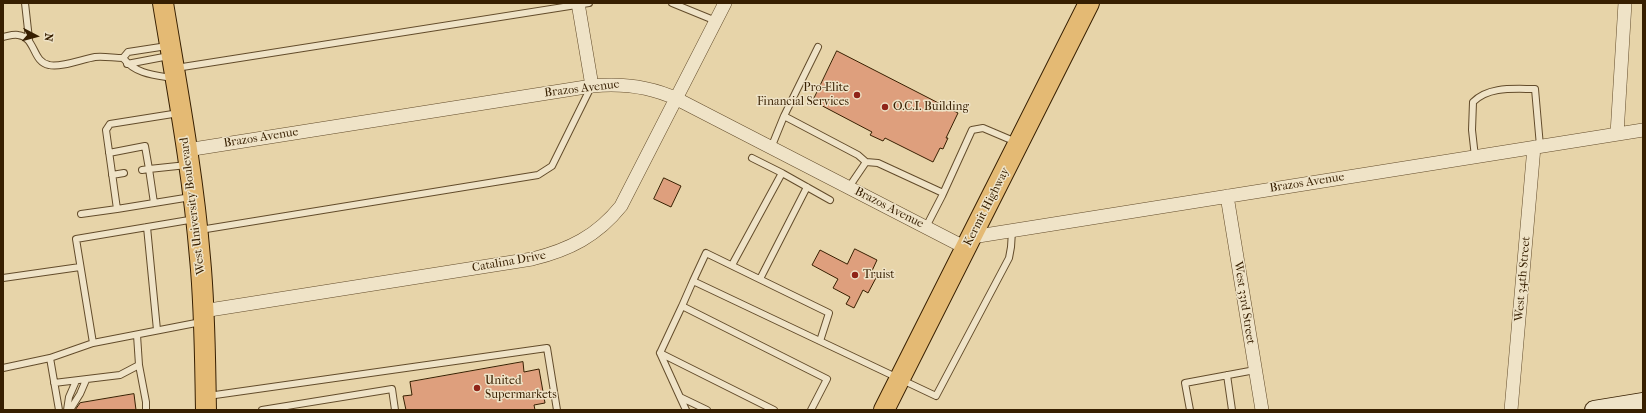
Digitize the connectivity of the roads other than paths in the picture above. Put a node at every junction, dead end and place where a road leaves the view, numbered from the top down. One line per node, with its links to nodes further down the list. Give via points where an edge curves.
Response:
1 (25, 3): 10 (lane)
2 (163, 3): 13 (main road, West University Boulevard)
3 (582, 3): 13 (lane); 15 (street)
4 (672, 3): 8 (lane)
5 (725, 3): 8 (street, Catalina Drive)
6 (1089, 3): 21 (main road, Kermit Highway)
7 (1625, 3): 20 (street)
8 (716, 21): 16 (street, Catalina Drive)
9 (3, 37): 10 (lane, via 17,34)
10 (29, 39): 12 (lane, via 39,59 52,66 96,57)
11 (818, 47): 18 (lane)
12 (123, 58): 13 (lane, via 128,52); 14 (lane)
13 (173, 62): 14 (lane); 14 (lane, via 142,73); 17 (main road, West University Boulevard)
14 (127, 64)
15 (592, 86): 16 (street, Brazos Avenue, via 624,84 646,88); 25 (street, Brazos Avenue); 43 (lane, via 552,166 538,175)
16 (677, 99): 23 (street, Brazos Avenue); 54 (street, Catalina Drive, via 621,206 599,229 562,251 532,259)
17 (181, 113): 24 (lane, via 110,124 106,130); 25 (main road, West University Boulevard)
18 (784, 116): 23 (lane); 28 (lane, via 858,155)
19 (1643, 130): 20 (street, Brazos Avenue)
20 (1617, 134): 22 (street, Brazos Avenue)
21 (1019, 143): 36 (lane, via 983,128 972,130); 47 (main road, Kermit Highway)
22 (1537, 147): 26 (street, Brazos Avenue); 26 (lane, via 1536,89 1496,90 1478,96 1472,102); 86 (street, West 34th Street)
23 (772, 148): 35 (street, Brazos Avenue)
24 (109, 153): 29 (lane, via 146,146); 33 (lane)
25 (188, 157): 29 (lane); 38 (main road, West University Boulevard)
26 (1475, 157): 37 (street, Brazos Avenue)
27 (752, 158): 32 (lane)
28 (866, 162): 35 (lane); 36 (lane, via 878,163)
29 (149, 169): 30 (lane); 40 (lane)
30 (142, 170)
31 (124, 173): 33 (lane)
32 (782, 173): 34 (lane); 48 (lane)
33 (112, 175): 41 (lane)
34 (807, 187): 39 (lane); 51 (lane)
35 (849, 187): 45 (street, Brazos Avenue)
36 (943, 193): 45 (lane)
37 (1227, 196): 46 (street, Brazos Avenue); 63 (street, West 33rd Street)
38 (193, 197): 40 (lane); 43 (main road, West University Boulevard)
39 (830, 200)
40 (154, 203): 41 (lane)
41 (117, 209): 42 (lane)
42 (81, 214)
43 (197, 225): 44 (lane); 54 (main road, West University Boulevard)
44 (147, 226): 49 (lane, via 76,239); 55 (lane)
45 (926, 227): 47 (street, Brazos Avenue)
46 (1012, 230): 47 (street, Brazos Avenue); 65 (lane, via 1008,258 936,396)
47 (969, 242): 65 (main road, Kermit Highway)
48 (732, 265): 51 (lane); 52 (lane, via 706,253)
49 (80, 267): 50 (lane); 58 (lane)
50 (3, 278)
51 (760, 279): 57 (lane, via 829,313)
52 (693, 281): 53 (lane); 57 (lane)
53 (682, 306): 59 (lane); 82 (lane, via 827,379)
54 (203, 316): 55 (lane); 71 (main road, West University Boulevard)
55 (157, 330): 56 (lane)
56 (137, 334): 58 (lane); 61 (lane)
57 (820, 341): 65 (lane)
58 (93, 343): 60 (lane)
59 (660, 353): 69 (lane); 81 (lane)
60 (50, 358): 62 (lane); 68 (lane)
61 (139, 365): 66 (lane, via 120,376); 75 (lane)
62 (3, 368)
63 (1255, 370): 64 (lane); 85 (street, West 33rd Street)
64 (1227, 375): 83 (lane, via 1185,383); 84 (lane)
65 (900, 378): 72 (main road, Kermit Highway)
66 (86, 380): 67 (lane); 74 (lane)
67 (76, 381): 68 (lane); 74 (lane, via 69,397)
68 (54, 383): 73 (lane)
69 (680, 398): 79 (lane); 80 (lane)
70 (1643, 402): 87 (main road)
71 (206, 403): 78 (lane, via 547,348)
72 (885, 409)
73 (59, 410)
74 (69, 410)
75 (146, 410)
76 (262, 410): 77 (lane, via 392,389)
77 (395, 410)
78 (557, 410)
79 (686, 410)
80 (707, 410)
81 (774, 410)
82 (811, 410)
83 (1190, 410)
84 (1232, 410)
85 (1262, 410)
86 (1511, 410)
87 (1594, 410)

